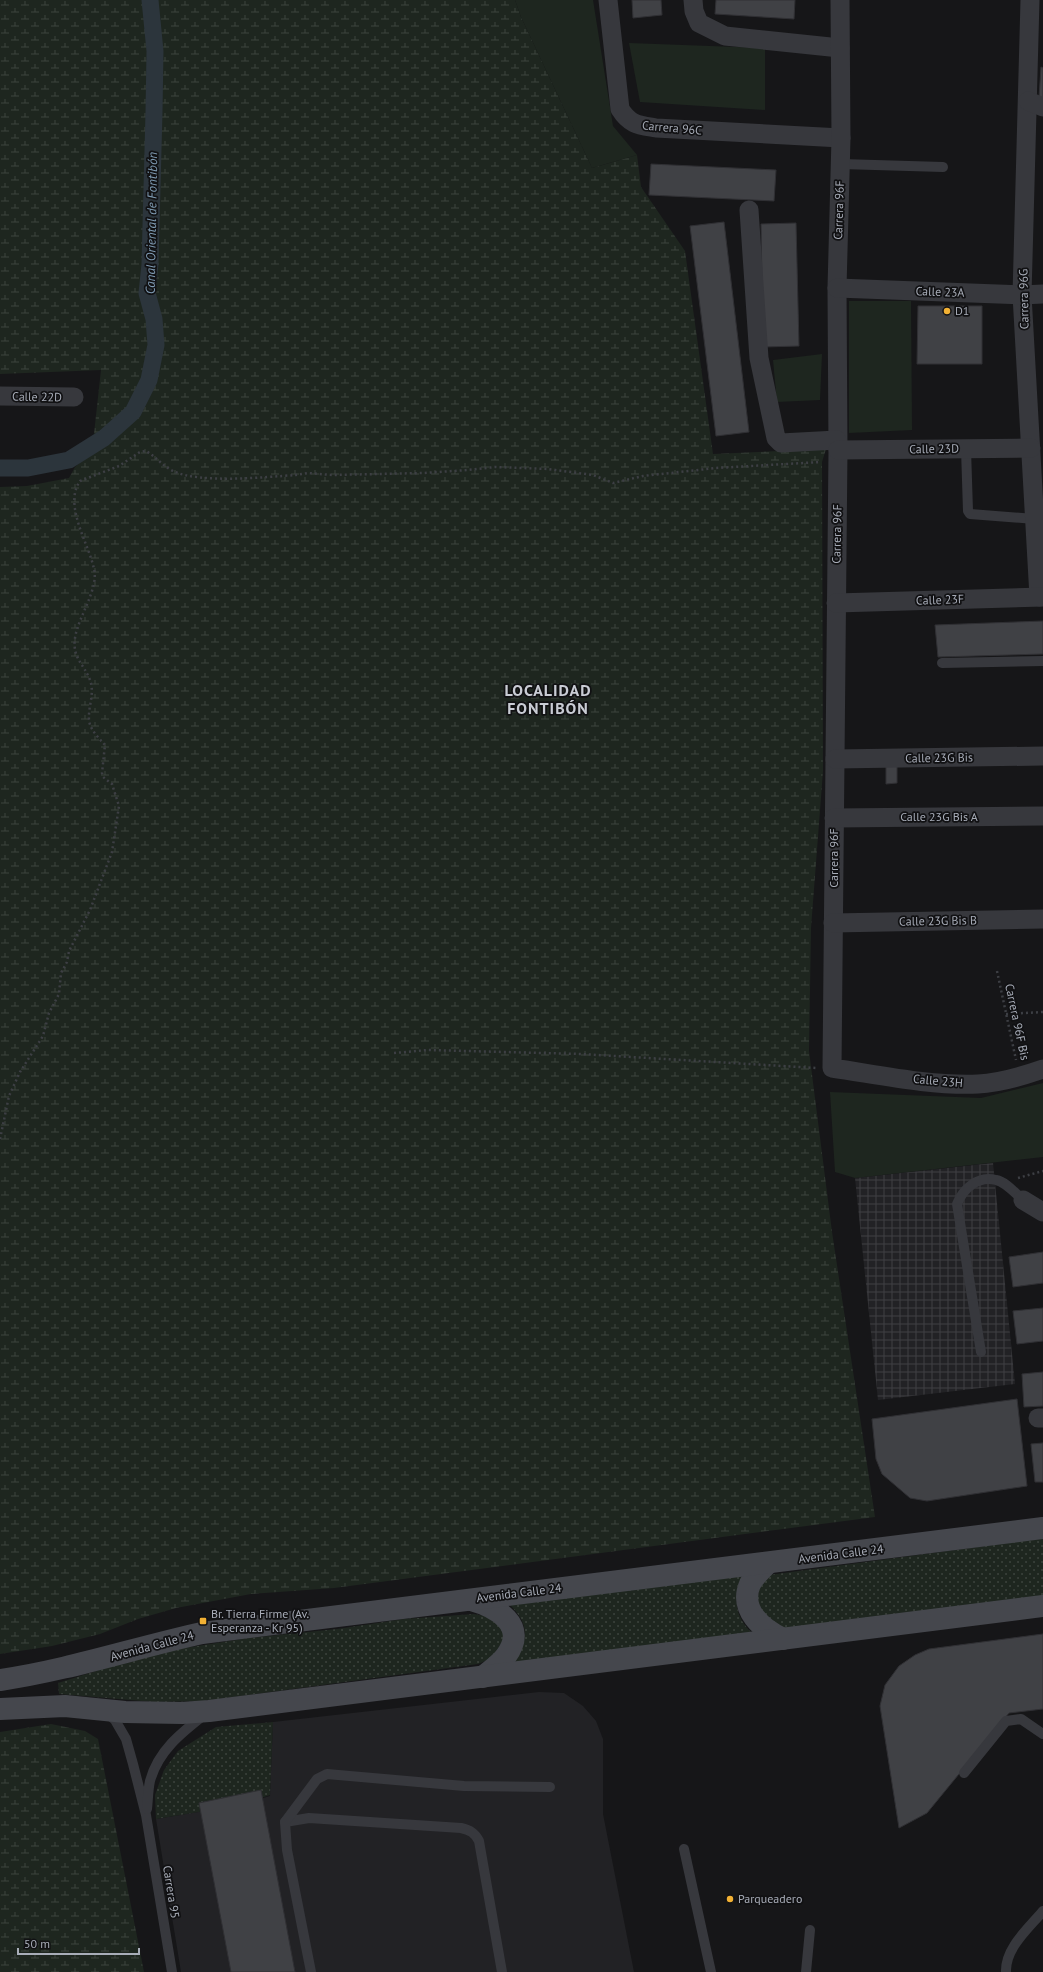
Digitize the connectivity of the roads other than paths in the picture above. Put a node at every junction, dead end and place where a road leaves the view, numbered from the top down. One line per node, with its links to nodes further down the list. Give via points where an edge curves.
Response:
1 (608, 0): 7 (street, Carrera 96C, via 620,109 634,124 656,128)
2 (693, 0): 5 (street, via 699,23 725,36)
3 (840, 0): 5 (street, Carrera 96F)
4 (1030, 0): 6 (street, Carrera 96G)
5 (840, 48): 7 (street, Carrera 96F)
6 (1035, 104): 13 (street, Carrera 96G)
7 (841, 138): 8 (street, Carrera 96F)
8 (840, 164): 9 (lane); 11 (street, Carrera 96F)
9 (943, 167)
10 (749, 210): 19 (street, Calle 23D, via 759,358 776,438 782,443)
11 (837, 288): 13 (street, Calle 23A); 19 (street, Carrera 96F)
12 (1043, 294): 13 (street, Calle 23A)
13 (1022, 295): 16 (street, Carrera 96G)
14 (0, 396): 15 (street, Calle 22D)
15 (74, 398)
16 (1036, 402): 17 (street, Carrera 96G)
17 (1031, 448): 18 (street, Calle 23D); 20 (street, Carrera 96G)
18 (966, 449): 19 (street, Calle 23D); 20 (lane, via 970,514)
19 (838, 451): 22 (street, Carrera 96F)
20 (1035, 519): 21 (street, Carrera 96G)
21 (1041, 597): 22 (street, Calle 23F)
22 (836, 603): 26 (street, Carrera 96F)
23 (1043, 661): 24 (lane)
24 (942, 663)
25 (1043, 756): 26 (street, Calle 23G Bis)
26 (835, 759): 28 (street, Carrera 96F)
27 (1043, 816): 28 (street, Calle 23G Bis A)
28 (834, 818): 30 (street, Carrera 96F)
29 (1043, 919): 30 (street, Calle 23G Bis B)
30 (834, 923): 31 (street, Carrera 96F)
31 (832, 1068): 32 (street, Calle 23H, via 937,1083 978,1084)
32 (1043, 1069)
33 (1023, 1200): 34 (street); 35 (lane, via 1002,1182 994,1179 982,1180 969,1186 961,1193 957,1204)
34 (1043, 1212)
35 (980, 1352)
36 (1043, 1528): 37 (main road, Avenida Calle 24)
37 (768, 1563): 38 (main road, Avenida Calle 24); 40 (main road, via 750,1584 747,1595 749,1608 763,1628)
38 (468, 1599): 41 (main road, via 487,1604 501,1613 511,1624 514,1634 507,1656); 42 (main road, Avenida Calle 24, via 202,1633 159,1642 58,1671)
39 (1043, 1606): 40 (main road)
40 (783, 1639): 41 (main road)
41 (483, 1677): 45 (main road)
42 (0, 1680)
43 (0, 1710): 44 (main road, via 65,1706)
44 (104, 1710): 45 (main road, via 152,1713); 49 (lane, Carrera 95, via 115,1720 126,1739)
45 (209, 1711): 49 (lane, Carrera 95, via 168,1746 158,1761 150,1781)
46 (1043, 1734): 47 (lane, via 1021,1719 1006,1721)
47 (964, 1773)
48 (550, 1787): 50 (lane, via 456,1785 327,1774 317,1779)
49 (146, 1815): 54 (lane, Carrera 95)
50 (285, 1822): 55 (lane, via 286,1844); 56 (lane, via 297,1818 317,1818 468,1829 479,1841)
51 (684, 1849): 57 (lane)
52 (1043, 1910): 59 (lane, via 1011,1950 1006,1959)
53 (810, 1930): 58 (lane)
54 (172, 1972)
55 (311, 1972)
56 (502, 1972)
57 (711, 1972)
58 (806, 1972)
59 (1006, 1972)

